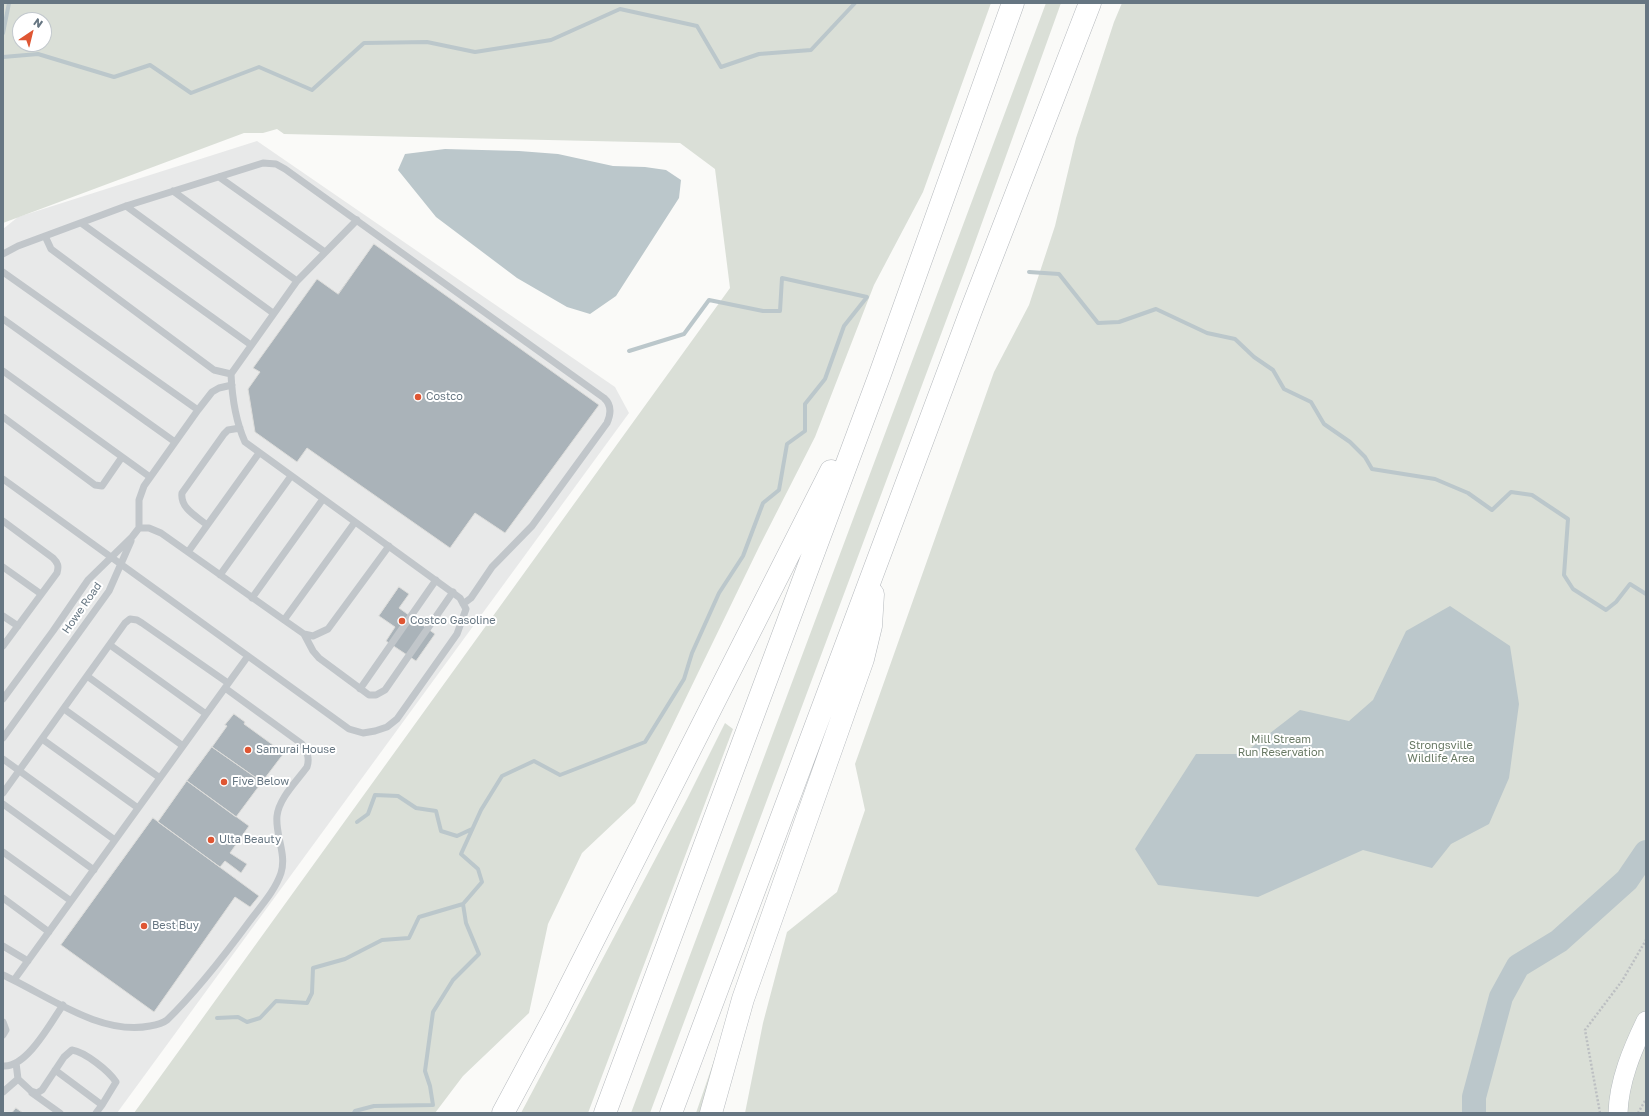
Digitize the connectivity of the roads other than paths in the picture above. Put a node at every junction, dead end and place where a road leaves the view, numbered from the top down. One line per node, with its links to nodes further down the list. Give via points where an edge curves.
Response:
1 (1013, 3): 18 (highway)
2 (1090, 3): 40 (highway)
3 (219, 178): 4 (lane); 6 (lane, via 263,163 276,164); 9 (lane)
4 (173, 191): 5 (lane); 12 (lane)
5 (126, 206): 7 (lane); 13 (lane)
6 (357, 220): 9 (lane); 46 (lane, via 604,398 610,407 607,423 532,526 492,567)
7 (82, 223): 8 (lane); 15 (lane)
8 (45, 236): 10 (lane); 17 (lane, via 51,249 214,370)
9 (325, 252): 12 (lane)
10 (3, 254)
11 (3, 272): 20 (lane)
12 (297, 281): 13 (lane)
13 (273, 313): 15 (lane)
14 (3, 319): 23 (lane)
15 (251, 345): 17 (lane)
16 (3, 371): 25 (lane)
17 (231, 374): 19 (lane)
18 (879, 376): 92 (highway, via 556,1014); 93 (highway)
19 (232, 385): 20 (lane, via 212,392); 22 (lane)
20 (198, 410): 23 (lane)
21 (3, 417): 25 (lane, via 95,485 102,486)
22 (240, 428): 24 (lane, via 245,442); 32 (lane, via 228,430 224,434 182,492 181,500 185,507)
23 (175, 442): 27 (lane)
24 (259, 453): 26 (lane); 32 (lane)
25 (122, 457): 27 (lane)
26 (291, 476): 29 (lane); 41 (lane)
27 (150, 477): 33 (lane, via 139,500)
28 (3, 479): 37 (lane)
29 (323, 499): 31 (lane); 45 (lane)
30 (3, 520): 44 (lane, via 58,563 57,573)
31 (355, 522): 35 (lane); 48 (lane)
32 (207, 525): 36 (lane)
33 (139, 528): 34 (lane); 36 (lane, via 149,528 161,533)
34 (132, 537): 37 (lane, Howe Road); 38 (lane, Howe Road)
35 (389, 546): 42 (lane); 50 (lane, via 328,629 313,636)
36 (188, 552): 41 (lane)
37 (112, 558): 38 (lane); 57 (lane, Howe Road, via 88,580)
38 (121, 565): 53 (lane); 60 (lane, Howe Road, via 109,590)
39 (3, 567): 44 (lane)
40 (875, 568): 94 (highway); 95 (highway, via 871,626 863,659 743,999)
41 (220, 575): 45 (lane)
42 (436, 580): 43 (lane); 56 (lane)
43 (453, 592): 46 (lane); 56 (lane, via 385,690 376,695 369,695)
44 (41, 594): 49 (lane)
45 (252, 598): 48 (lane)
46 (463, 604): 53 (lane, via 466,609 458,634 407,708 387,727 375,731 363,733 349,729)
47 (3, 616): 49 (lane)
48 (284, 620): 50 (lane)
49 (18, 626): 52 (lane)
50 (304, 634): 56 (lane, via 319,658)
51 (110, 644): 54 (lane); 55 (lane, via 125,623 130,619 137,620); 59 (lane)
52 (3, 646)
53 (248, 656): 55 (lane)
54 (87, 676): 58 (lane); 62 (lane)
55 (226, 686): 59 (lane); 79 (lane, via 295,739 306,750 308,756 307,767 280,804 277,815 283,865 278,882 202,983 163,1023 136,1029 110,1025)
56 (360, 689)
57 (3, 699)
58 (64, 709): 61 (lane); 65 (lane)
59 (206, 714): 62 (lane)
60 (3, 738)
61 (42, 739): 64 (lane); 68 (lane)
62 (183, 746): 65 (lane)
63 (3, 759): 64 (lane)
64 (20, 770): 66 (lane); 69 (lane)
65 (160, 778): 68 (lane)
66 (3, 793)
67 (3, 804): 71 (lane)
68 (138, 808): 69 (lane)
69 (115, 840): 71 (lane)
70 (3, 852): 73 (lane)
71 (94, 870): 73 (lane)
72 (3, 898): 74 (lane)
73 (71, 901): 74 (lane)
74 (49, 932): 76 (lane)
75 (3, 946): 76 (lane)
76 (28, 962): 78 (lane)
77 (3, 975): 78 (lane)
78 (14, 980): 79 (lane)
79 (63, 1005): 83 (lane, via 25,1057)
80 (1646, 1021): 96 (street, via 1626,1070)
81 (3, 1022): 82 (lane, via 6,1030)
82 (3, 1035)
83 (16, 1063): 84 (lane); 86 (lane)
84 (3, 1066)
85 (55, 1070): 87 (lane, via 42,1090 37,1093); 89 (lane); 89 (lane, via 72,1050 94,1062 116,1082)
86 (18, 1079): 87 (lane); 88 (lane)
87 (31, 1091): 90 (lane)
88 (3, 1092)
89 (102, 1105): 91 (lane)
90 (60, 1113)
91 (96, 1113)
92 (503, 1113)
93 (605, 1113)
94 (671, 1113)
95 (711, 1113)
96 (1618, 1113)

